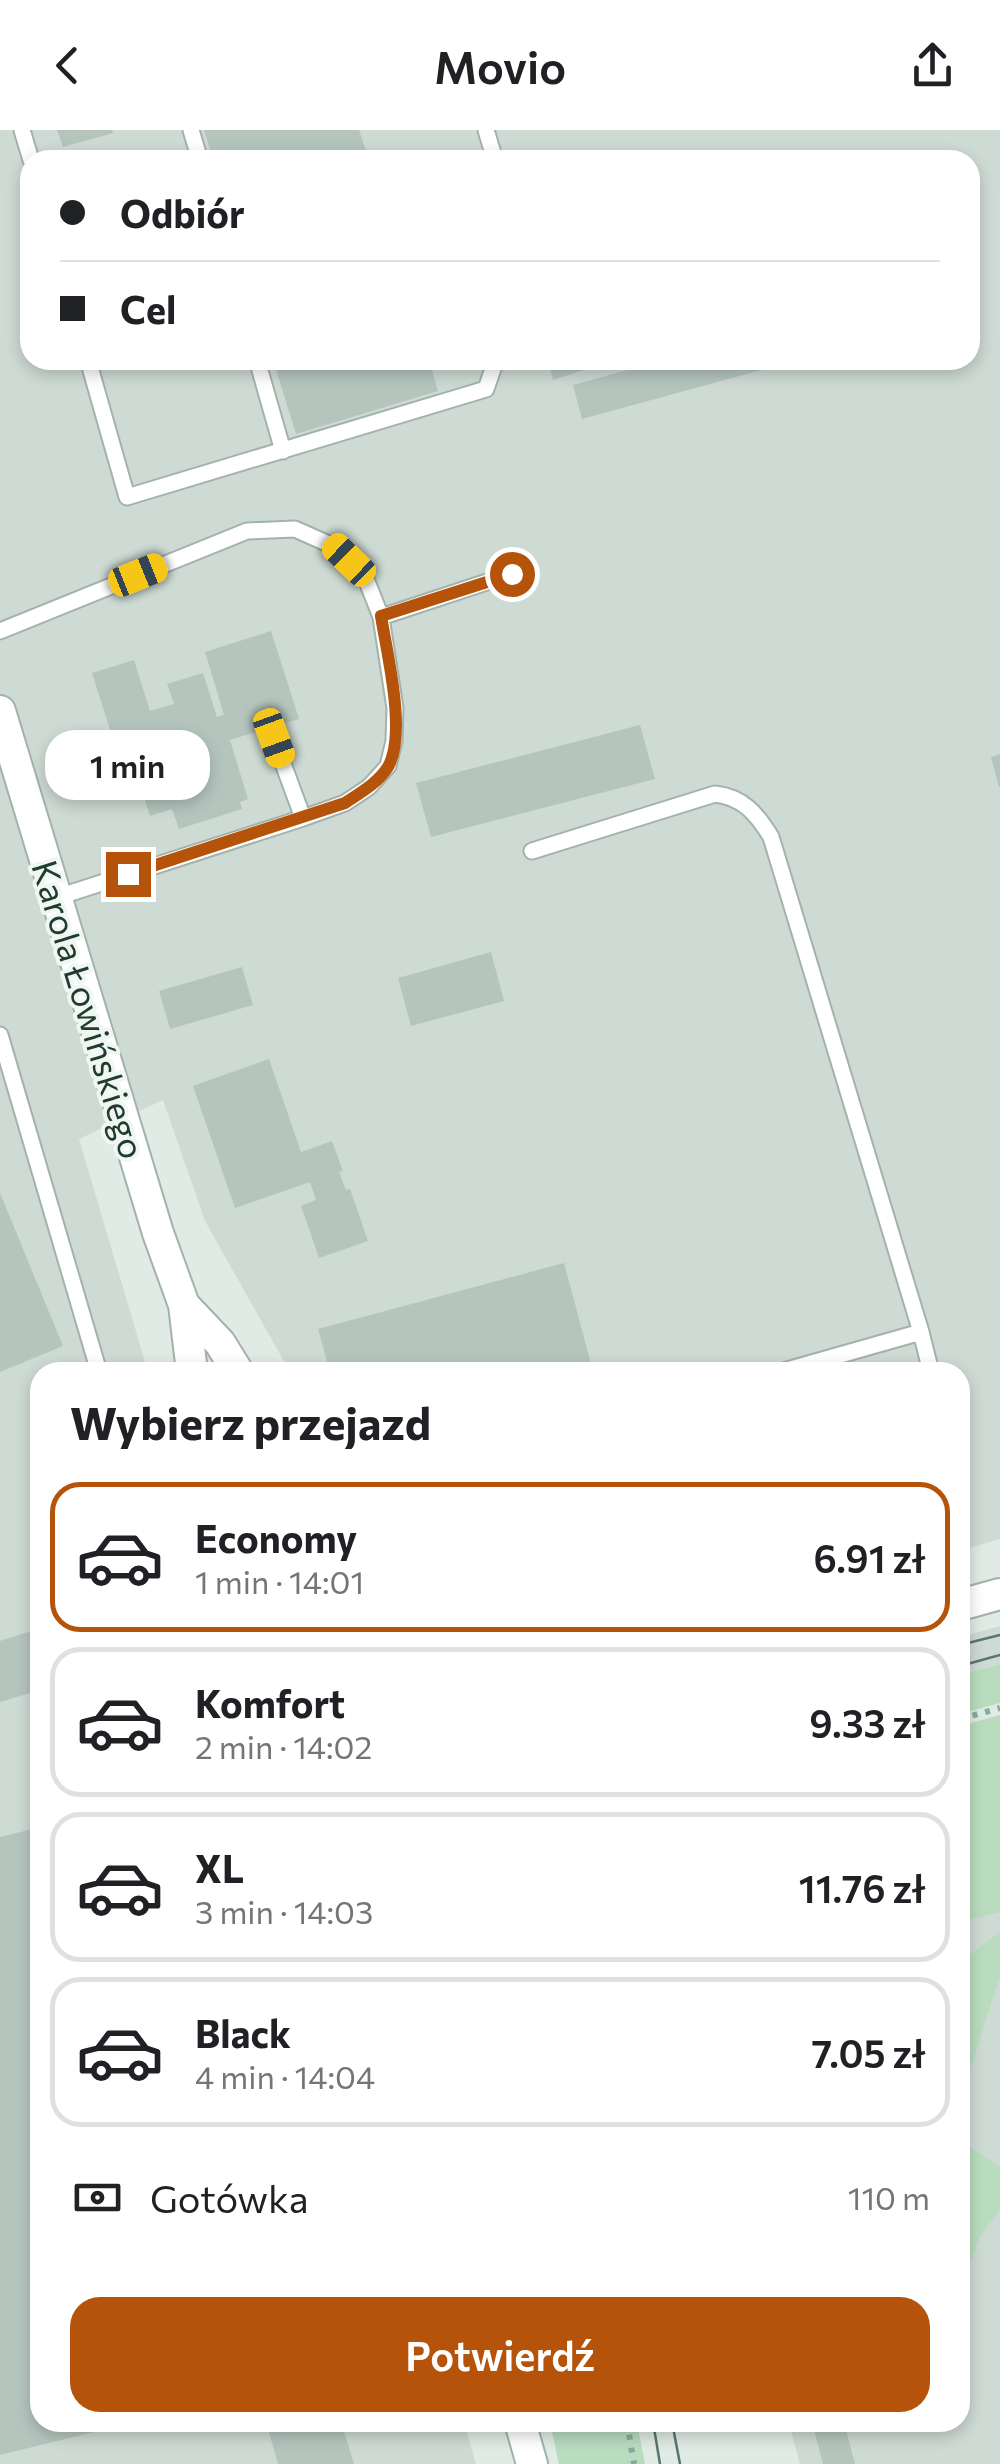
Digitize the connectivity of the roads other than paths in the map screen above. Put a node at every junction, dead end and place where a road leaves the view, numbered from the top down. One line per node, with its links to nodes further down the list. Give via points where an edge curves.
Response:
1 (91, 370): 4 (lane, via 128,497)
2 (260, 370): 4 (lane)
3 (493, 370): 4 (lane, via 486,389)
4 (282, 450)
5 (512, 574): 6 (lane)
6 (381, 616): 7 (lane, via 364,574 334,546 295,529 247,531); 10 (lane, via 394,708 388,766 345,803)
7 (0, 631)
8 (0, 711): 12 (street, Karola Łowińskiego)
9 (274, 738): 10 (lane)
10 (303, 818): 12 (lane)
11 (532, 852): 15 (lane, via 714,794 731,796 760,820 771,838)
12 (58, 897): 14 (street, Karola Łowińskiego)
13 (0, 1035): 16 (lane)
14 (184, 1305): 17 (street, Karola Łowińskiego); 18 (street, Karola Łowińskiego)
15 (921, 1332): 19 (lane); 20 (lane)
16 (97, 1362)
17 (191, 1362)
18 (232, 1362)
19 (815, 1362)
20 (928, 1362)
21 (1000, 1594): 22 (street)
22 (970, 1602)
23 (523, 2432): 24 (street)
24 (532, 2464)

